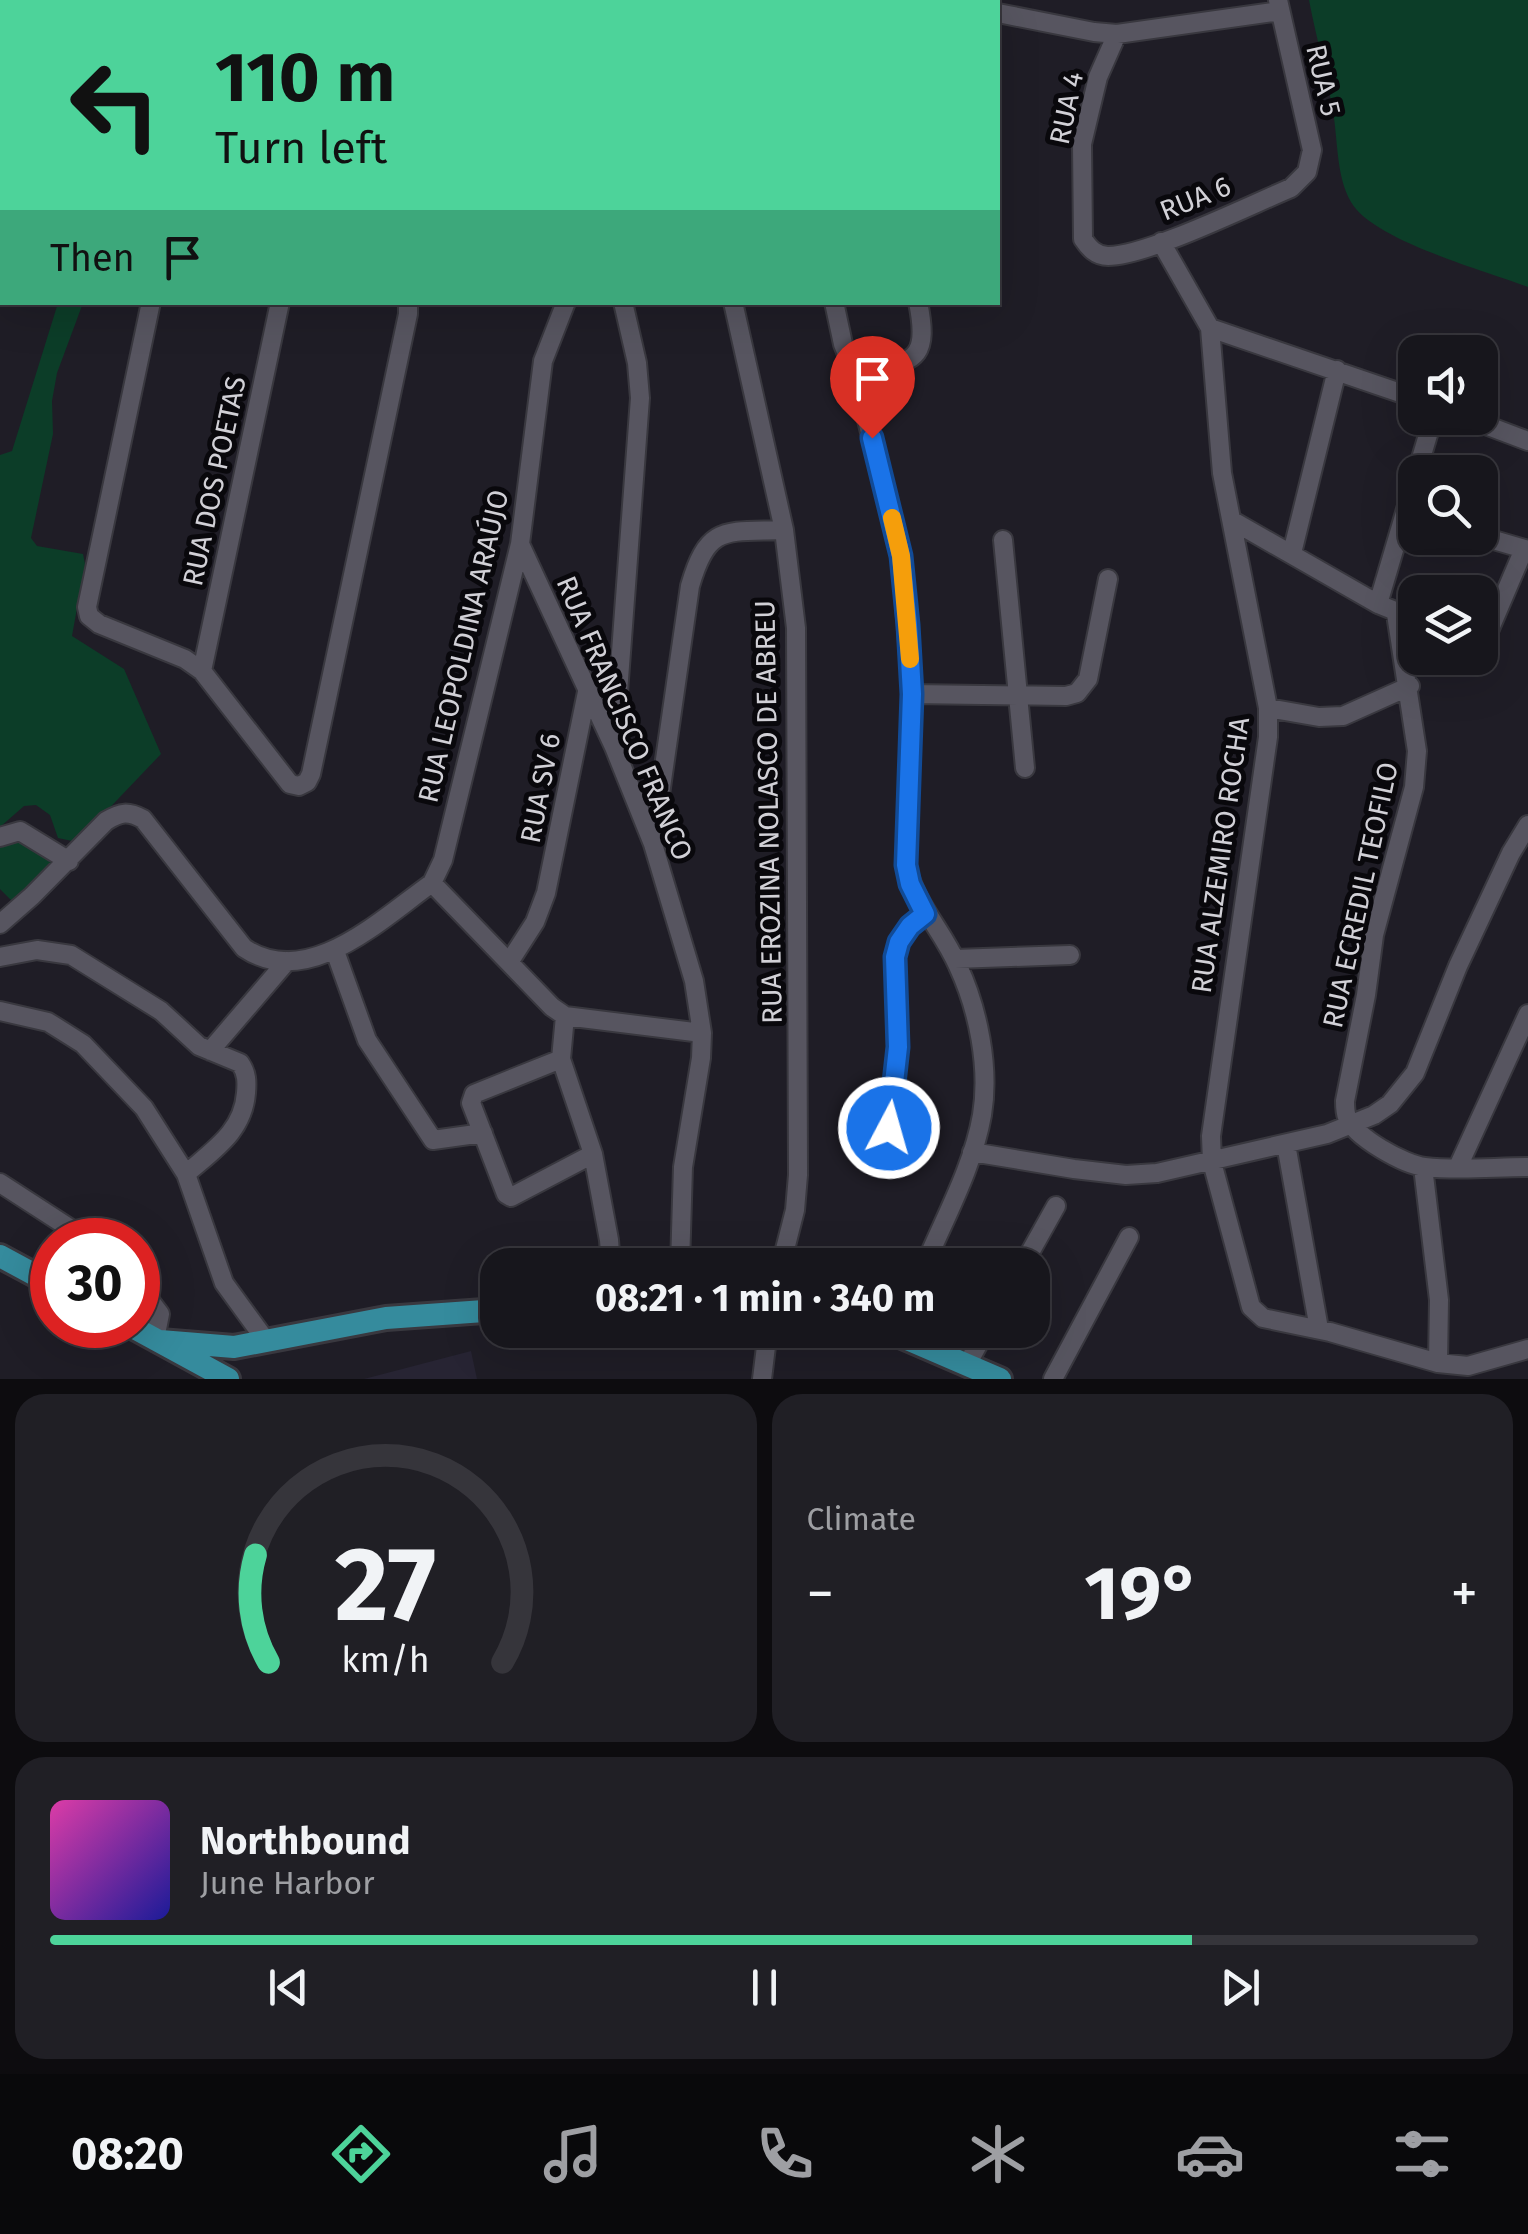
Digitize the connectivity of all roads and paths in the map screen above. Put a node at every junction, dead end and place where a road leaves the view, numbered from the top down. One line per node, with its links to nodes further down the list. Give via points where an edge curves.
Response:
1 (1279, 5): 3 (street); 4 (street, RUA 5, via 1312,150)
2 (1000, 13): 3 (street)
3 (1117, 34): 6 (street, RUA 4, via 1082,144 1084,239)
4 (1307, 172): 5 (street, RUA 6, via 1291,188)
5 (1161, 242): 6 (street, RUA 6, via 1109,256); 15 (street, RUA ALZEMIRO ROCHA)
6 (1096, 252)
7 (150, 305): 33 (street, via 87,607 99,624)
8 (279, 305): 33 (street, RUA DOS POETAS)
9 (408, 305): 33 (street, via 307,782 290,784)
10 (565, 305): 25 (street, RUA LEOPOLDINA ARAÚJO, via 543,360)
11 (624, 305): 40 (street, via 640,398)
12 (734, 305): 22 (street, RUA EROZINA NOLASCO DE ABREU)
13 (835, 305): 17 (street)
14 (919, 305): 17 (street, via 924,330 917,353)
15 (1210, 328): 16 (street); 21 (street, RUA ALZEMIRO ROCHA, via 1222,473)
16 (1337, 370): 18 (street); 28 (street)
17 (856, 376): 37 (street, via 901,556)
18 (1398, 392)
19 (1498, 429): 20 (street)
20 (1528, 440)
21 (1233, 521): 28 (street); 39 (street, RUA ALZEMIRO ROCHA)
22 (784, 530): 44 (street, via 730,532 711,540 698,558); 78 (street, RUA EROZINA NOLASCO DE ABREU, via 796,628 798,1175)
23 (1003, 540): 38 (street)
24 (1498, 541): 27 (street)
25 (520, 544): 36 (street, RUA FRANCISCO FRANCO); 46 (street, RUA LEOPOLDINA ARAÚJO)
26 (1398, 549): 30 (street)
27 (1526, 549): 31 (street)
28 (1292, 553): 30 (street)
29 (1108, 579): 38 (street, via 1084,687 1066,696)
30 (1378, 604): 32 (street)
31 (1498, 610)
32 (1398, 613)
33 (202, 671)
34 (1409, 675): 35 (street, RUA ECREDIL TEOFILO)
35 (1410, 686): 39 (street, via 1342,716); 61 (street, RUA ECREDIL TEOFILO, via 1414,787 1374,935 1344,1102)
36 (587, 692): 40 (street, RUA FRANCISCO FRANCO); 54 (street, RUA SV 6, via 546,893)
37 (912, 694): 38 (street); 48 (street, via 906,865)
38 (1017, 695): 41 (street)
39 (1268, 708): 67 (street, RUA ALZEMIRO ROCHA, via 1213,1106)
40 (614, 746): 44 (street, RUA FRANCISCO FRANCO)
41 (1025, 768)
42 (1528, 825): 61 (street, via 1458,966 1416,1072 1390,1104)
43 (0, 837): 45 (street, via 20,830)
44 (653, 844): 58 (street, RUA FRANCISCO FRANCO, via 694,981)
45 (68, 861): 47 (street); 53 (street, via 106,822 130,812 144,820 244,948)
46 (432, 883): 49 (street); 54 (street)
47 (4, 913)
48 (925, 914): 52 (street); 62 (street, via 910,926 895,957 898,1047)
49 (335, 951): 53 (street); 63 (street, via 367,1040 430,1137 441,1142)
50 (1070, 955): 52 (street)
51 (0, 957): 59 (street, via 38,950 71,955 161,1010)
52 (956, 959): 65 (street, via 970,997 984,1082)
53 (287, 961): 59 (street)
54 (510, 961): 57 (street)
55 (0, 1011): 71 (street, via 48,1022 83,1044 144,1108)
56 (1528, 1014): 69 (street)
57 (566, 1016): 58 (street); 60 (street)
58 (702, 1033): 77 (street, RUA FRANCISCO FRANCO, via 683,1167)
59 (210, 1051): 71 (street, via 240,1063 246,1099 233,1133)
60 (562, 1058): 63 (street, via 474,1094 471,1104); 66 (street)
61 (1352, 1126): 64 (street); 68 (street, via 1398,1159)
62 (889, 1128)
63 (484, 1133): 66 (street, via 511,1197)
64 (1286, 1144): 67 (street); 84 (street)
65 (972, 1152): 67 (street, via 1126,1175); 79 (street)
66 (593, 1154): 76 (street)
67 (1212, 1162): 84 (street, RUA ALZEMIRO ROCHA, via 1252,1307 1262,1318)
68 (1423, 1167): 69 (street); 93 (street, via 1439,1300)
69 (1458, 1167): 70 (street)
70 (1528, 1167)
71 (186, 1174): 87 (street, via 224,1282)
72 (0, 1184): 74 (street)
73 (1056, 1206): 80 (street)
74 (53, 1218)
75 (1129, 1237): 99 (street)
76 (610, 1248)
77 (681, 1248)
78 (785, 1248)
79 (931, 1248)
80 (1033, 1248)
81 (0, 1256): 82 (main road)
82 (30, 1272)
83 (480, 1311): 87 (main road, via 386,1318)
84 (1319, 1329): 93 (street)
85 (160, 1340): 87 (main road)
86 (160, 1341): 95 (main road)
87 (259, 1344): 96 (main road, via 241,1364)
88 (766, 1348): 97 (street)
89 (934, 1348): 92 (main road)
90 (976, 1348): 92 (street)
91 (1528, 1350): 94 (street)
92 (968, 1362): 98 (main road)
93 (1438, 1363): 94 (street)
94 (1467, 1372)
95 (228, 1379)
96 (240, 1379)
97 (762, 1379)
98 (1000, 1379)
99 (1054, 1379)

